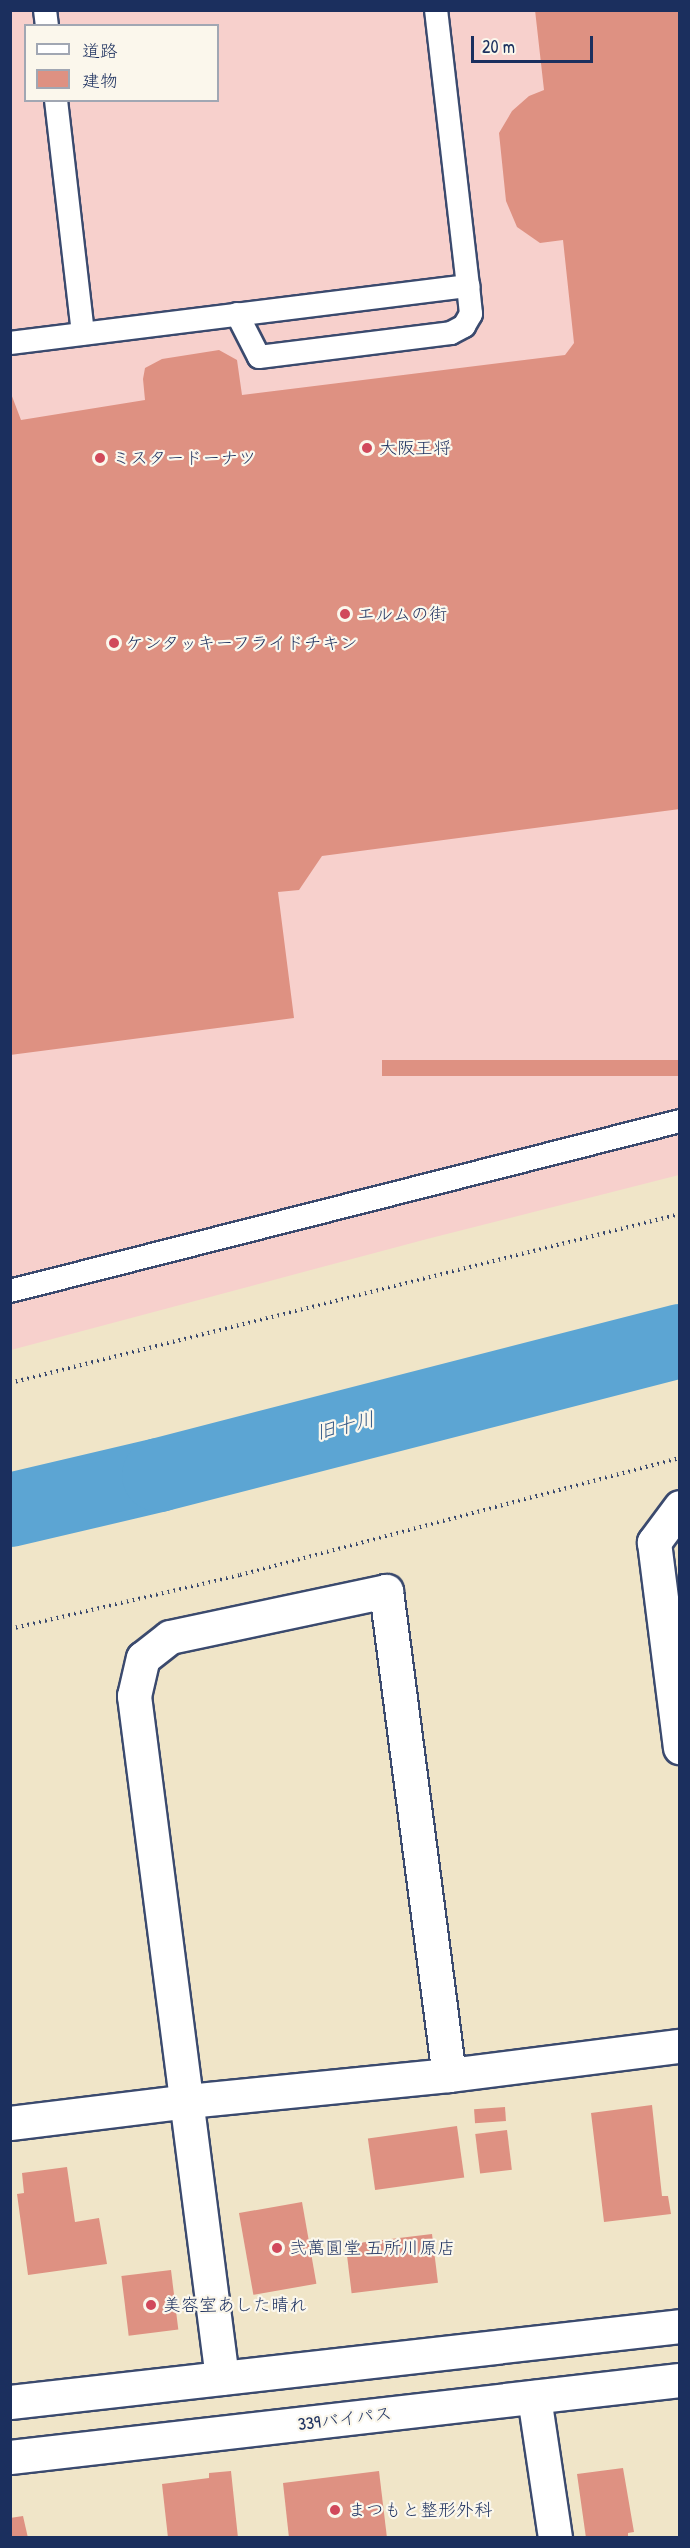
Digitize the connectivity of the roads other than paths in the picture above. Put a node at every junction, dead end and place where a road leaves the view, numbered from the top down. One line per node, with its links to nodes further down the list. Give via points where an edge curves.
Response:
1 (435, 10): 3 (lane)
2 (56, 102): 5 (lane)
3 (468, 286): 4 (lane); 4 (lane, via 471,314 464,326 451,333 259,357)
4 (237, 314): 5 (lane)
5 (83, 333): 6 (lane)
6 (10, 343)
7 (680, 1120): 8 (lane)
8 (10, 1291)
9 (680, 1507): 10 (street, via 654,1542)
10 (680, 1747)
11 (680, 2046): 12 (street)
12 (449, 2075): 13 (street); 13 (street, via 386,1591 170,1637 143,1658 134,1696)
13 (188, 2101): 14 (street); 16 (street)
14 (10, 2123)
15 (680, 2326): 16 (street)
16 (222, 2378): 19 (street)
17 (680, 2380): 18 (street, 339バイパス)
18 (534, 2397): 20 (street, 339バイパス); 21 (street)
19 (10, 2402)
20 (10, 2457)
21 (555, 2538)

